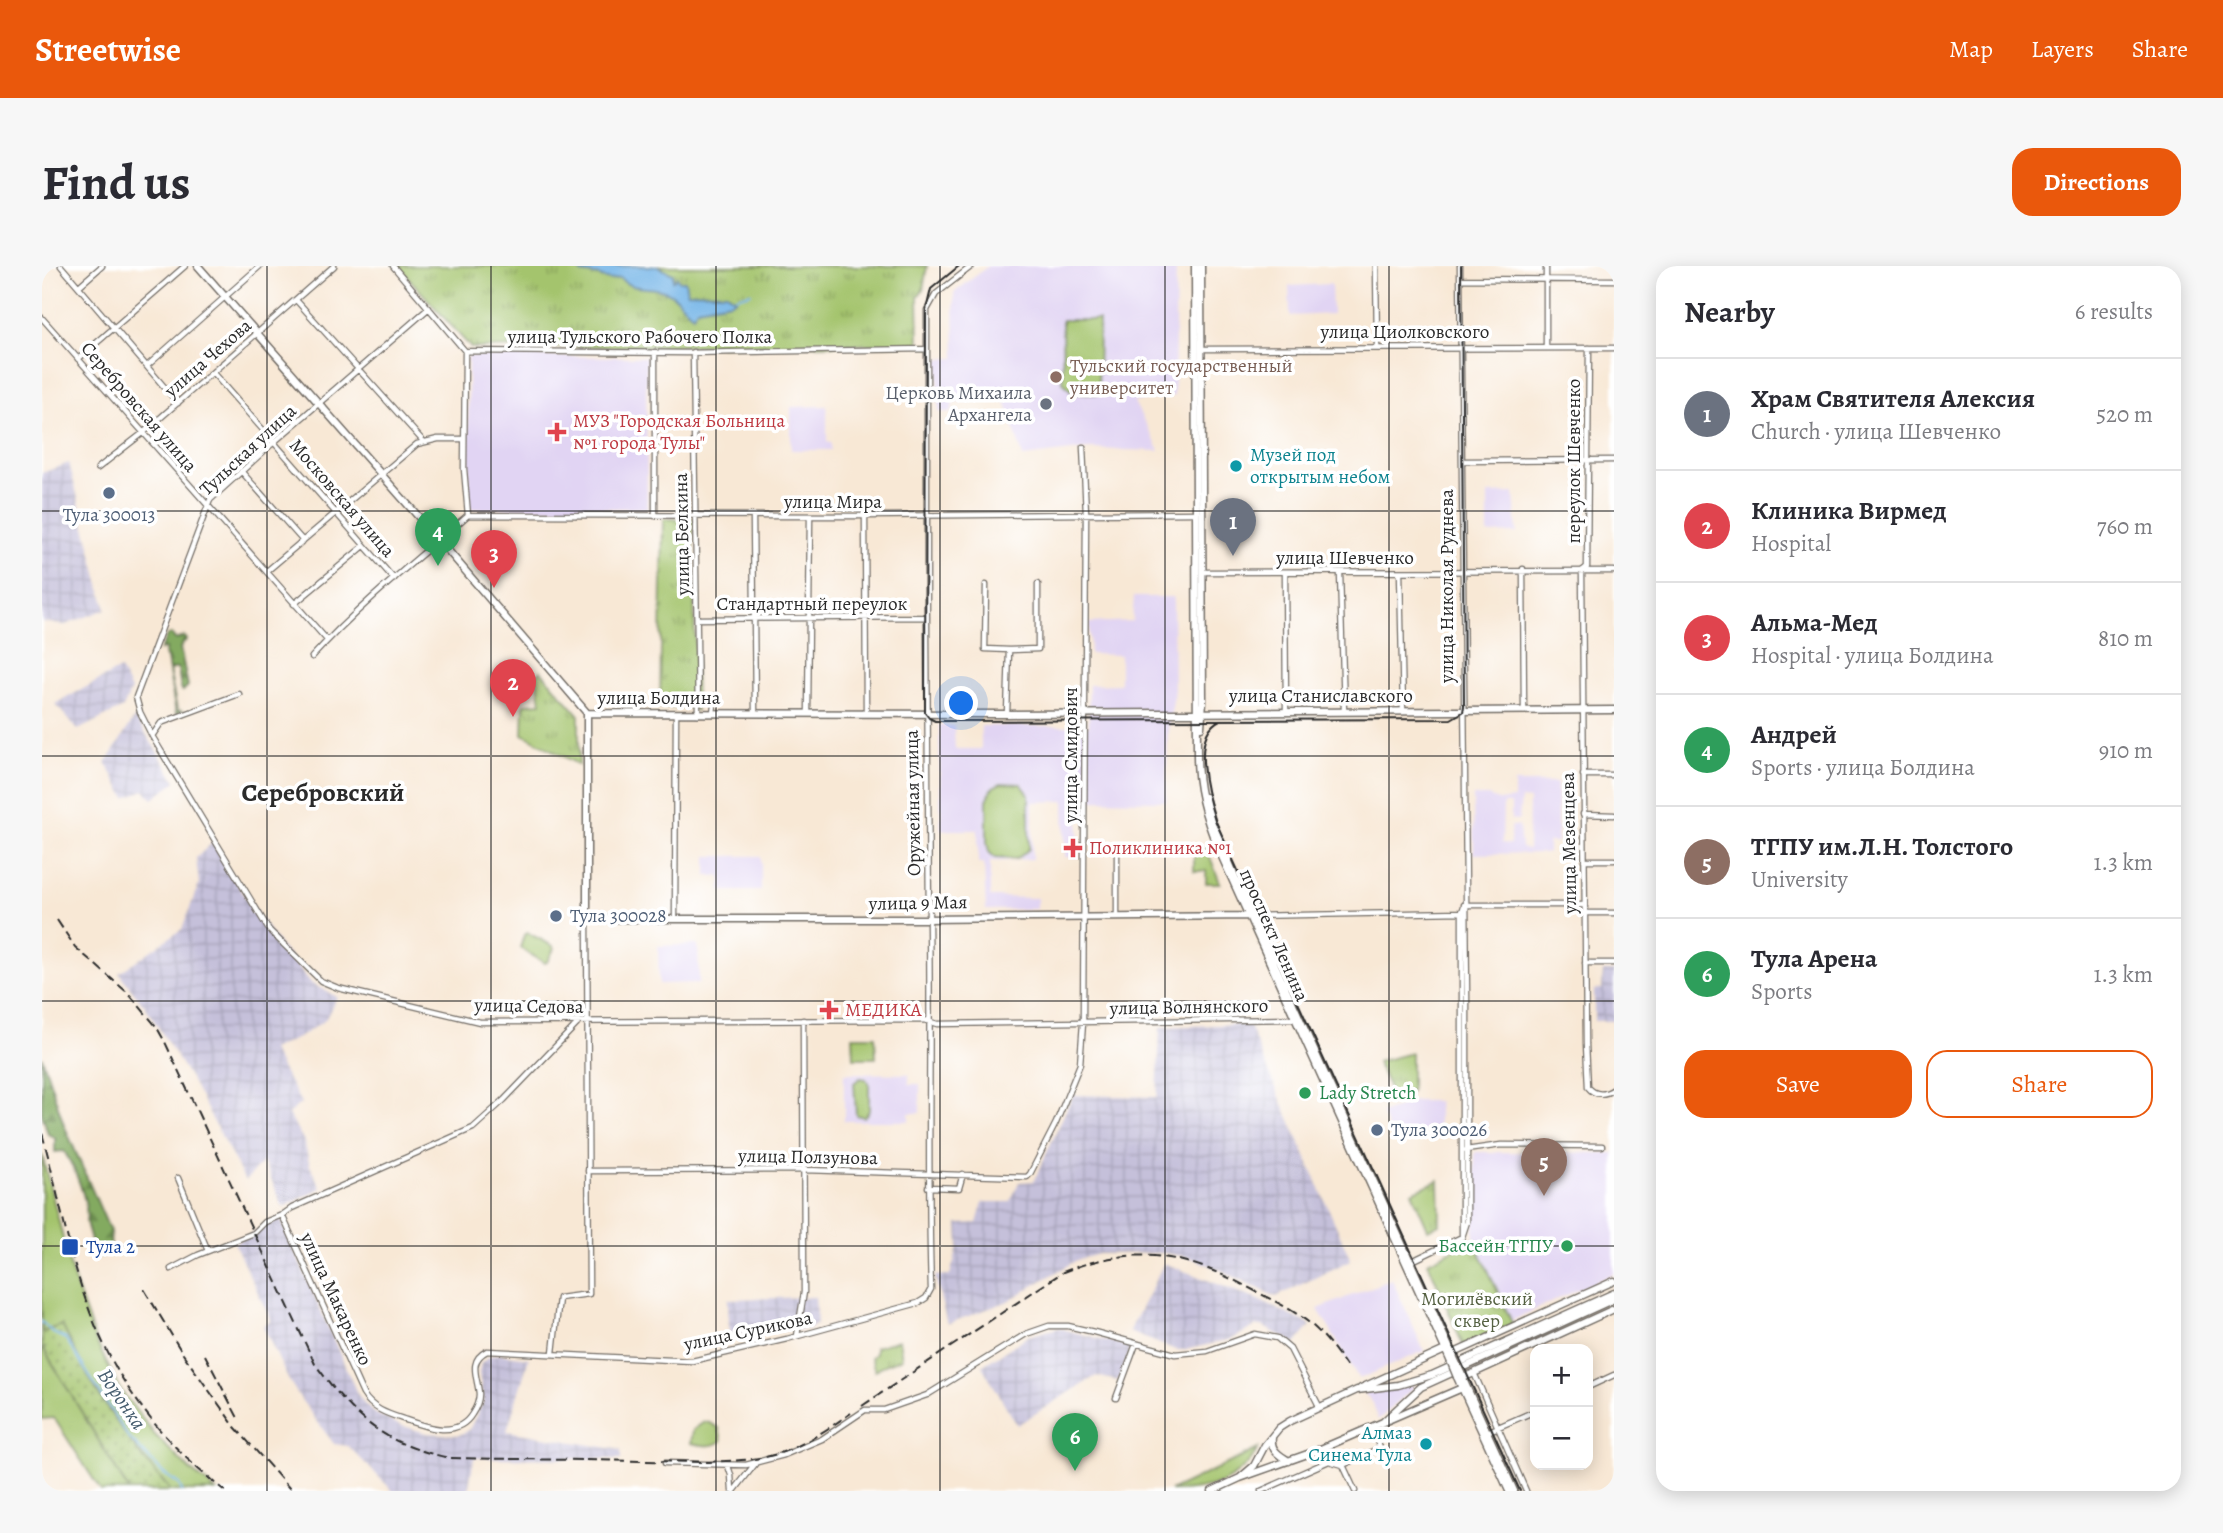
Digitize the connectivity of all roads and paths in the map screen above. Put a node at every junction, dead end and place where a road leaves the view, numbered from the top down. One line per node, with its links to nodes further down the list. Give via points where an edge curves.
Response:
1 (61, 266): 17 (street)
2 (103, 266): 17 (street)
3 (185, 266): 22 (street)
4 (198, 266): 18 (main road, улица Болдина)
5 (260, 266): 18 (street)
6 (393, 266): 20 (street)
7 (972, 266): 29 (street, Оружейная улица, via 928,306)
8 (1195, 266): 30 (main road, проспект Ленина)
9 (1201, 266): 30 (main road, проспект Ленина)
10 (1376, 266): 24 (street)
11 (1460, 266): 14 (street, улица Николая Руднева)
12 (1546, 266): 15 (street)
13 (331, 267): 19 (street, улица Чехова)
14 (1460, 279): 15 (street); 25 (street, улица Николая Руднева)
15 (1546, 279): 16 (street); 26 (street)
16 (1614, 280)
17 (79, 286): 22 (street)
18 (225, 297): 23 (main road, улица Болдина); 35 (street)
19 (296, 300): 23 (street, улица Чехова); 36 (street)
20 (429, 308): 31 (street); 36 (street, Тульская улица)
21 (42, 318): 34 (street, Серебровская улица)
22 (115, 327): 34 (street); 35 (street)
23 (257, 333): 37 (street, улица Чехова); 39 (main road, улица Болдина)
24 (1377, 347): 25 (street, улица Циолковского); 30 (street, улица Циолковского)
25 (1461, 347): 26 (street, улица Циолковского); 47 (street, улица Николая Руднева)
26 (1546, 348): 27 (street, улица Циолковского)
27 (1589, 348): 28 (street, улица Циолковского); 45 (street, переулок Шевченко)
28 (1614, 348)
29 (927, 349): 33 (street, улица Тульского Рабочего Полка); 56 (street, Оружейная улица)
30 (1199, 349): 54 (main road, проспект Ленина)
31 (465, 351): 32 (street, улица Тульского Рабочего Полка); 41 (street)
32 (655, 352): 33 (street, улица Тульского Рабочего Полка); 57 (street)
33 (694, 352): 58 (street, улица Белкина)
34 (78, 359): 40 (street, Серебровская улица)
35 (147, 366): 38 (street)
36 (359, 370): 39 (street, Тульская улица); 42 (street)
37 (213, 373): 38 (street, улица Чехова); 43 (street, Московская улица)
38 (178, 403): 40 (street, улица Чехова)
39 (320, 404): 43 (street, Тульская улица); 50 (main road, улица Болдина)
40 (144, 433): 48 (street, улица Чехова); 51 (street, Серебровская улица)
41 (463, 439): 42 (street); 55 (street)
42 (423, 441): 50 (street)
43 (274, 442): 49 (street, Тульская улица); 52 (street, Московская улица)
44 (1083, 447): 53 (street, улица Смидович)
45 (1587, 460): 46 (street); 47 (street); 68 (street, переулок Шевченко, via 1587,567)
46 (1614, 460)
47 (1461, 461): 67 (street, улица Николая Руднева)
48 (98, 468)
49 (241, 471): 51 (street, Тульская улица); 63 (street)
50 (382, 475): 52 (street); 62 (main road, улица Болдина)
51 (207, 506): 66 (street, Серебровская улица); 88 (street, Тульская улица)
52 (335, 513): 63 (street); 64 (street, Московская улица)
53 (1086, 513): 54 (street, улица Мира); 56 (street, улица Мира); 101 (street, улица Смидович)
54 (1200, 513): 70 (main road, проспект Ленина); 102 (main road, проспект Ленина)
55 (468, 515): 57 (street, улица Мира); 62 (street)
56 (926, 515): 61 (street, улица Мира); 79 (street, Оружейная улица)
57 (655, 516): 58 (street, улица Мира)
58 (695, 516): 59 (street, улица Мира); 82 (street, улица Белкина)
59 (753, 516): 60 (street, улица Мира); 80 (street)
60 (810, 516): 61 (street, улица Мира); 81 (street)
61 (865, 516): 78 (street)
62 (439, 540): 74 (street); 96 (main road, улица Болдина)
63 (303, 541): 66 (street)
64 (364, 546): 74 (street, Московская улица); 77 (street)
65 (1523, 569): 67 (street, улица Шевченко); 68 (street, улица Шевченко); 95 (street)
66 (267, 571): 77 (street, Серебровская улица)
67 (1463, 571): 71 (street, улица Шевченко); 94 (street, улица Николая Руднева)
68 (1582, 571): 69 (street, улица Шевченко); 92 (street, улица Мезенцева)
69 (1614, 571)
70 (1203, 572): 72 (street, улица Шевченко); 102 (main road, проспект Ленина)
71 (1400, 572): 73 (street, улица Шевченко); 91 (street)
72 (1285, 573): 73 (street, улица Шевченко); 93 (street)
73 (1340, 573): 90 (street)
74 (394, 579): 83 (street)
75 (1038, 584): 84 (street, via 1038,649)
76 (986, 585): 84 (street, via 985,649)
77 (295, 604): 83 (street, Серебровская улица)
78 (866, 617): 79 (street, Стандартный переулок); 81 (street, Стандартный переулок); 99 (street)
79 (927, 617): 100 (street, Оружейная улица)
80 (752, 618): 81 (street, Стандартный переулок); 82 (street, Стандартный переулок); 97 (street)
81 (810, 618): 98 (street)
82 (697, 619): 106 (street, улица Белкина)
83 (327, 640): 85 (street)
84 (1009, 650): 104 (street)
85 (312, 657)
86 (239, 694): 107 (street, via 161,723)
87 (715, 696): 103 (street)
88 (136, 697): 107 (street, улица Седова)
89 (1614, 710): 92 (main road, улица Станиславского)
90 (1343, 711): 91 (main road, улица Станиславского); 93 (main road, улица Станиславского)
91 (1403, 711): 94 (main road, улица Станиславского)
92 (1582, 711): 95 (main road, улица Станиславского); 108 (street, улица Мезенцева)
93 (1286, 712): 102 (main road, улица Станиславского)
94 (1463, 712): 95 (main road, улица Станиславского); 115 (street, улица Николая Руднева)
95 (1524, 712)
96 (587, 713): 105 (main road, улица Болдина); 123 (main road)
97 (755, 713): 98 (main road, улица Болдина); 103 (main road, улица Болдина)
98 (808, 713): 99 (main road, улица Болдина)
99 (866, 713): 100 (main road, улица Болдина)
100 (927, 713): 104 (main road, улица Болдина); 125 (street, Оружейная улица)
101 (1085, 713): 102 (main road, улица Болдина); 104 (main road, улица Болдина); 120 (street, улица Смидович)
102 (1200, 713): 122 (main road, проспект Ленина, via 1205,798); 122 (main road, проспект Ленина, via 1198,780 1207,820)
103 (713, 714): 106 (main road, улица Болдина)
104 (1007, 714)
105 (676, 715): 106 (main road, улица Болдина); 124 (street)
106 (698, 715)
107 (152, 736): 130 (street, улица Седова, via 269,930 321,981 481,1022)
108 (1583, 775): 109 (street); 110 (street, улица Мезенцева)
109 (1614, 775)
110 (1583, 814): 111 (street); 113 (street, улица Мезенцева)
111 (1614, 815)
112 (1117, 854): 121 (street)
113 (1584, 860): 114 (street); 116 (street, улица Мезенцева)
114 (1614, 860)
115 (1464, 905): 116 (street); 117 (street, улица Николая Руднева); 136 (street, улица Николая Руднева)
116 (1584, 905): 118 (street, улица Мезенцева)
117 (1462, 912): 122 (street); 136 (street, улица Николая Руднева)
118 (1584, 913): 119 (street); 126 (street, улица Мезенцева)
119 (1614, 913)
120 (1084, 916): 121 (main road, улица 9 Мая); 125 (main road, улица 9 Мая); 133 (street, улица Смидович)
121 (1117, 916): 122 (main road, улица 9 Мая)
122 (1251, 916): 128 (main road, проспект Ленина); 146 (main road, проспект Ленина)
123 (587, 919): 124 (main road, улица 9 Мая); 131 (street)
124 (675, 919): 125 (main road, улица 9 Мая)
125 (929, 919): 132 (street, Оружейная улица)
126 (1585, 963): 127 (street); 134 (street, улица Мезенцева, via 1588,1087 1596,1093)
127 (1614, 963)
128 (1295, 1019): 133 (street, улица Волнянского); 146 (main road, проспект Ленина)
129 (803, 1020): 131 (street, улица Седова); 132 (street, улица Седова); 137 (street)
130 (580, 1021): 131 (street, улица Седова); 144 (street, улица Макаренко, via 473,1128)
131 (587, 1021): 138 (street)
132 (928, 1021): 133 (street, улица Седова); 139 (street, Оружейная улица)
133 (1083, 1023): 141 (street, улица Смидович, via 1080,1064)
134 (1614, 1090)
135 (1602, 1146): 136 (street)
136 (1464, 1149): 146 (street, улица Николая Руднева, via 1462,1237)
137 (805, 1170): 138 (street, улица Ползунова); 139 (street, улица Ползунова); 153 (street, via 804,1292)
138 (589, 1171): 157 (street, via 589,1293 559,1298)
139 (928, 1173): 140 (street, улица Ползунова); 143 (street, Оружейная улица)
140 (964, 1174): 141 (street, улица Ползунова); 143 (street, via 959,1188)
141 (1027, 1177)
142 (178, 1178): 145 (street)
143 (928, 1187): 150 (street, Оружейная улица, via 931,1289)
144 (282, 1216): 145 (street); 156 (street, улица Макаренко, via 363,1394 376,1408 433,1427 461,1426 478,1404 474,1368)
145 (208, 1251): 147 (street)
146 (1408, 1263): 155 (main road, проспект Ленина); 158 (main road, проспект Ленина)
147 (171, 1269)
148 (1614, 1281): 158 (main road)
149 (1614, 1293): 164 (main road, via 1418,1381)
150 (926, 1297): 153 (street, улица Сурикова)
151 (1614, 1299): 168 (main road, via 1421,1387)
152 (1614, 1309): 159 (main road)
153 (797, 1336): 157 (street, улица Сурикова, via 692,1361)
154 (1136, 1345): 165 (street); 166 (street, via 1189,1354 1255,1334 1272,1335 1290,1349); 175 (street, via 1081,1329 1049,1326 1026,1334 921,1398 884,1410 865,1410 818,1441)
155 (1445, 1349): 158 (main road, проспект Ленина); 164 (main road)
156 (486, 1351): 157 (street, улица Сурикова)
157 (553, 1353)
158 (1452, 1358): 161 (main road, проспект Ленина, bridge)
159 (1474, 1373): 161 (main road); 170 (street)
160 (1614, 1375): 162 (street)
161 (1461, 1377): 163 (main road, проспект Ленина); 171 (main road, проспект Ленина)
162 (1593, 1385)
163 (1462, 1388): 168 (main road); 183 (main road, проспект Ленина)
164 (1357, 1390): 166 (main road)
165 (1116, 1398)
166 (1319, 1406): 172 (main road)
167 (1530, 1413): 170 (street)
168 (1383, 1422): 169 (main road)
169 (1371, 1427): 173 (main road); 176 (street, via 1381,1448)
170 (1498, 1427): 171 (street); 184 (street)
171 (1487, 1432): 183 (main road, проспект Ленина)
172 (1272, 1436): 173 (main road, via 1276,1452); 178 (main road, via 1254,1466)
173 (1290, 1461): 178 (main road)
174 (665, 1463): 177 (street)
175 (756, 1463): 177 (street); 179 (street)
176 (1343, 1465): 181 (street, via 1329,1461); 182 (street)
177 (728, 1466): 179 (street)
178 (1240, 1478): 180 (main road)
179 (733, 1491)
180 (1212, 1491)
181 (1261, 1491)
182 (1355, 1491)
183 (1511, 1491)
184 (1526, 1491)

